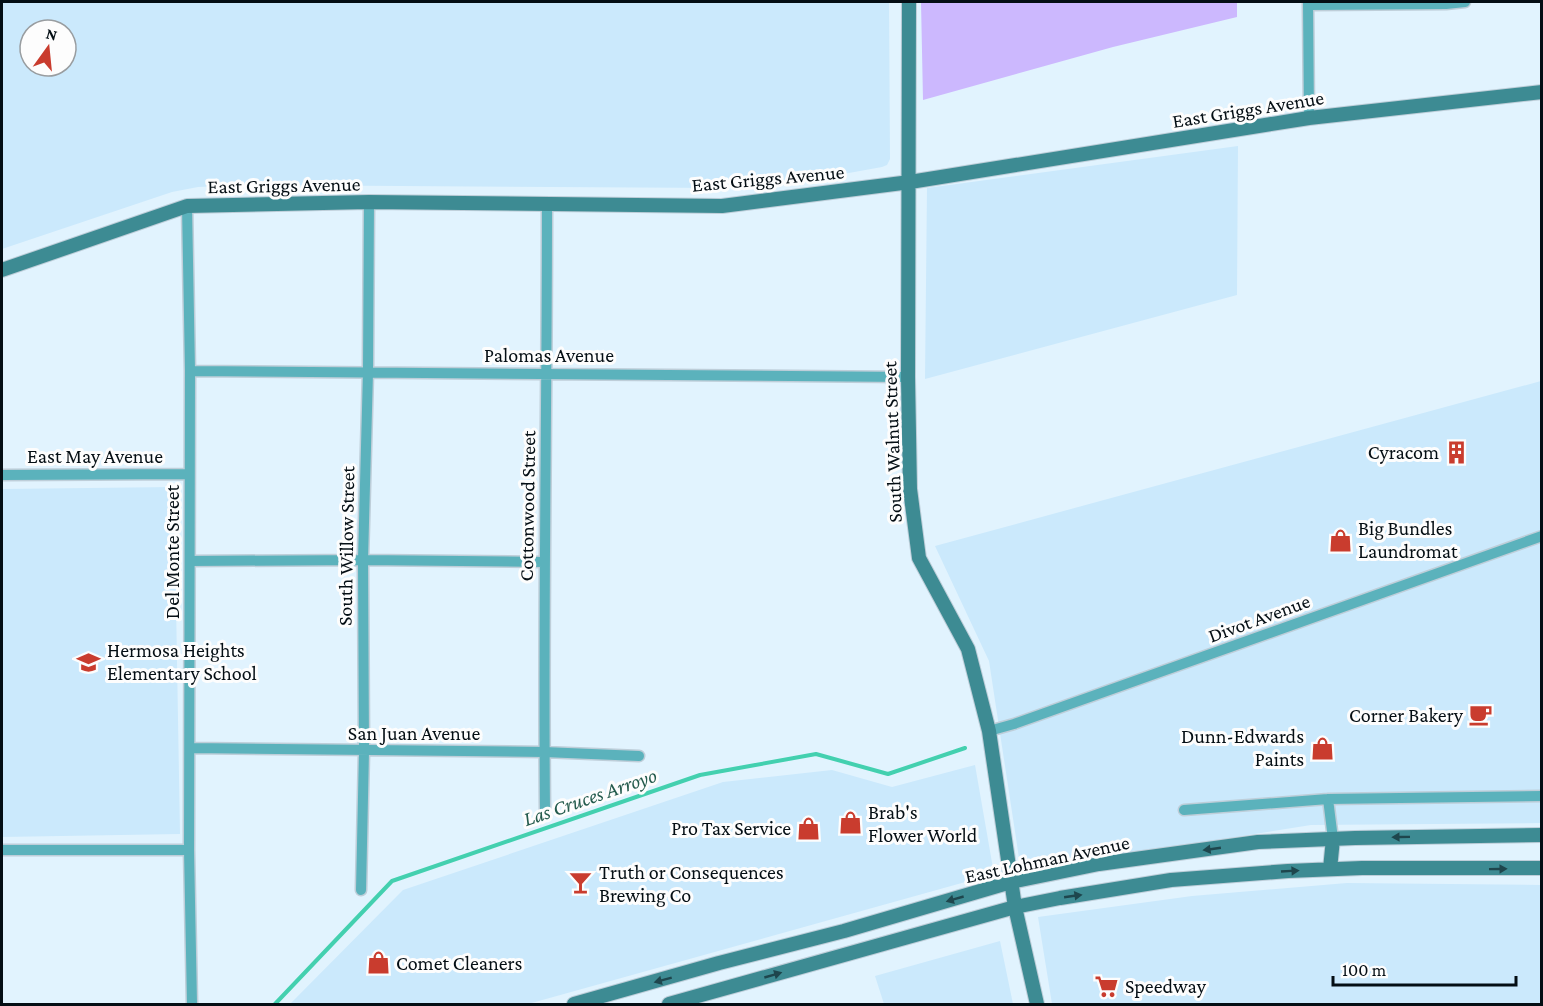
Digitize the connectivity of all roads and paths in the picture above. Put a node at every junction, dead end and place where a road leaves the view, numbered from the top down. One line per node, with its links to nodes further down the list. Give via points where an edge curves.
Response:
1 (909, 2): 7 (street, South Walnut Street)
2 (1465, 2): 4 (street)
3 (1308, 3): 4 (street); 6 (street)
4 (1446, 3)
5 (1542, 92): 6 (street, East Griggs Avenue)
6 (1310, 118): 7 (street, East Griggs Avenue)
7 (910, 182): 9 (street, East Griggs Avenue, via 722,206); 15 (street, South Walnut Street)
8 (369, 202): 9 (street, East Griggs Avenue); 10 (street, East Griggs Avenue); 13 (street, South Willow Street)
9 (547, 203): 14 (street, Cottonwood Street)
10 (187, 207): 11 (street, East Griggs Avenue); 12 (street, Del Monte Street)
11 (2, 270)
12 (190, 371): 13 (street, Palomas Avenue); 16 (street, Del Monte Street)
13 (368, 372): 14 (street, Palomas Avenue); 19 (street, South Willow Street)
14 (547, 373): 15 (street, Palomas Avenue); 21 (street, Cottonwood Street)
15 (908, 377): 22 (street, South Walnut Street, via 910,489 919,558 968,649)
16 (189, 474): 17 (street, East May Avenue); 20 (street, Del Monte Street)
17 (2, 475)
18 (1542, 536): 22 (street, Divot Avenue)
19 (363, 560): 20 (street); 21 (street); 24 (street, South Willow Street)
20 (190, 561): 23 (street, Del Monte Street)
21 (544, 562): 25 (street, Cottonwood Street)
22 (989, 731): 39 (street, South Walnut Street)
23 (190, 748): 24 (street, San Juan Avenue); 34 (street, Del Monte Street)
24 (363, 752): 25 (street, San Juan Avenue); 40 (street, South Willow Street)
25 (544, 752): 26 (street, San Juan Avenue); 29 (street, Cottonwood Street)
26 (639, 756)
27 (1542, 796): 28 (street)
28 (1328, 799): 30 (street); 32 (street)
29 (545, 810)
30 (1184, 810)
31 (1542, 835): 32 (street, East Lohman Avenue, one-way to 32)
32 (1333, 839): 35 (street, East Lohman Avenue, one-way to 35, via 1258,842); 37 (street)
33 (2, 850): 34 (street)
34 (189, 850): 42 (street, Del Monte Street)
35 (1165, 855): 38 (street); 39 (street, East Lohman Avenue)
36 (1542, 868): 37 (street, East Lohman Avenue, one-way to 36)
37 (1330, 869): 38 (street, East Lohman Avenue, one-way to 37)
38 (1171, 880): 41 (street, East Lohman Avenue, one-way to 38)
39 (1011, 882): 41 (street, South Walnut Street); 43 (street, East Lohman Avenue, one-way to 43)
40 (362, 890)
41 (1016, 908): 44 (street, East Lohman Avenue, one-way to 41); 45 (street, South Walnut Street)
42 (192, 1005)
43 (574, 1005)
44 (669, 1005)
45 (1036, 1005)

